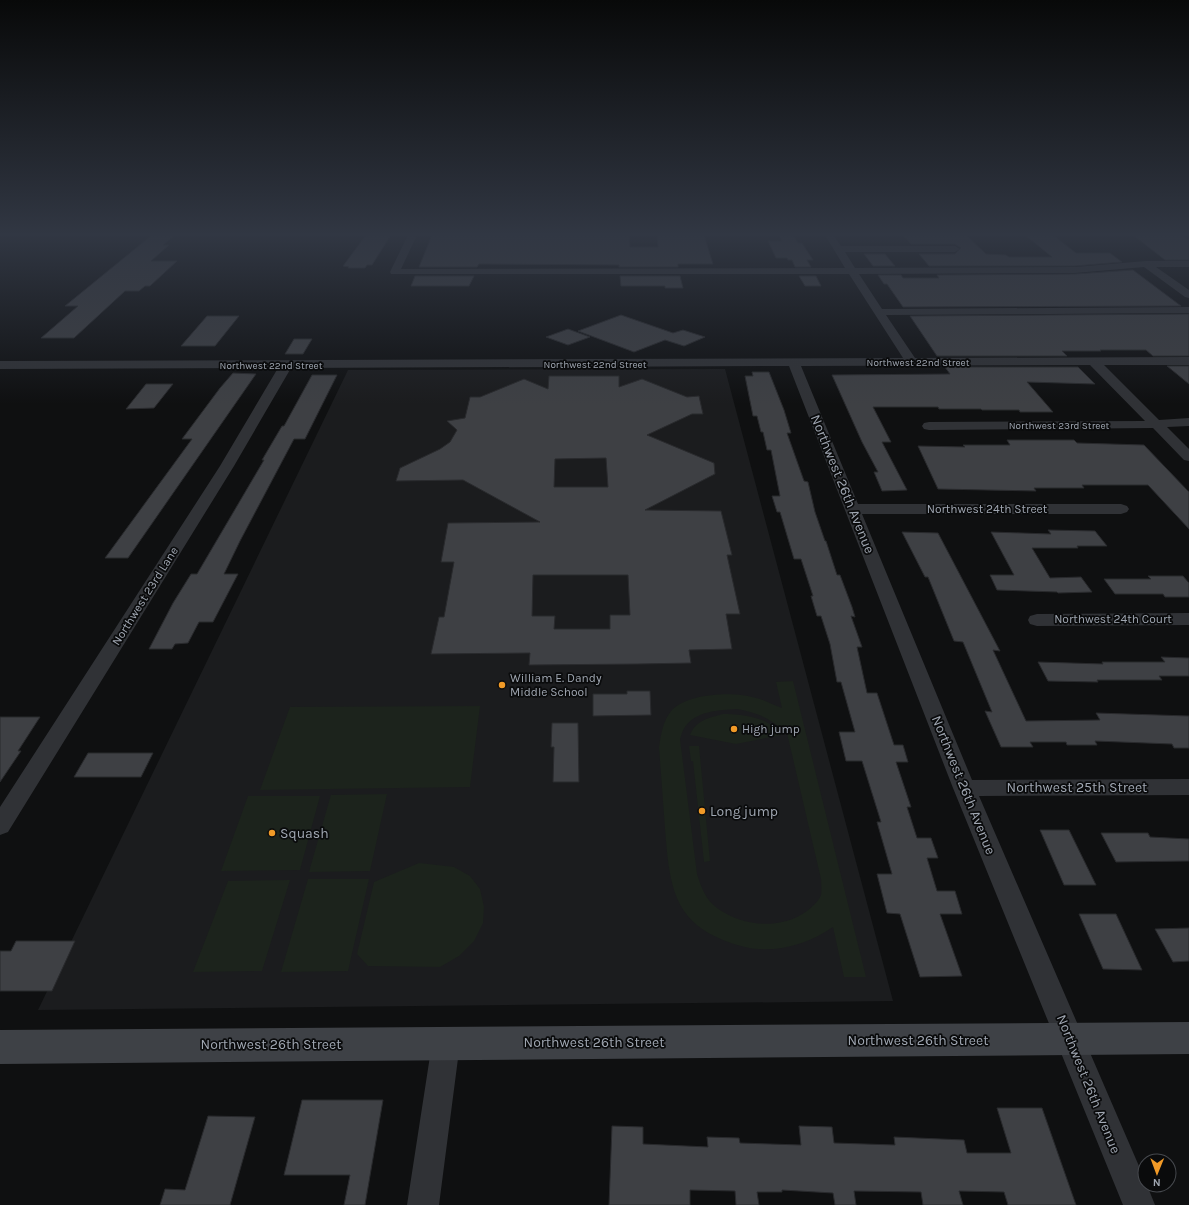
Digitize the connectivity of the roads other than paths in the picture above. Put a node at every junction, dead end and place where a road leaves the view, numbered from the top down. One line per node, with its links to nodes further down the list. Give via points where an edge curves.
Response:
1 (864, 291): 3 (street)
2 (1189, 310): 3 (street)
3 (878, 312): 5 (street)
4 (1189, 361): 6 (street, Northwest 22nd Street)
5 (911, 362): 6 (street, Northwest 22nd Street); 7 (street, Northwest 22nd Street)
6 (1094, 362): 11 (street)
7 (794, 363): 9 (street, Northwest 22nd Street); 14 (street, Northwest 26th Avenue)
8 (0, 365): 9 (street, Northwest 22nd Street)
9 (286, 365): 20 (street, Northwest 23rd Lane, via 227,466)
10 (1189, 422): 11 (street, Northwest 23rd Street)
11 (1155, 423): 12 (street, Northwest 23rd Street); 13 (street)
12 (929, 426)
13 (1189, 457)
14 (854, 509): 15 (street, Northwest 24th Street); 19 (street, Northwest 26th Avenue)
15 (1121, 509)
16 (1189, 619): 17 (street, Northwest 24th Court)
17 (1037, 620)
18 (1189, 787): 19 (street, Northwest 25th Street)
19 (964, 788): 22 (street, Northwest 26th Avenue)
20 (0, 826)
21 (1189, 1038): 22 (street, Northwest 26th Street)
22 (1071, 1040): 23 (street, Northwest 26th Street); 26 (street, Northwest 26th Avenue)
23 (446, 1043): 24 (street, Northwest 26th Street); 25 (street)
24 (0, 1046)
25 (423, 1205)
26 (1139, 1205)

